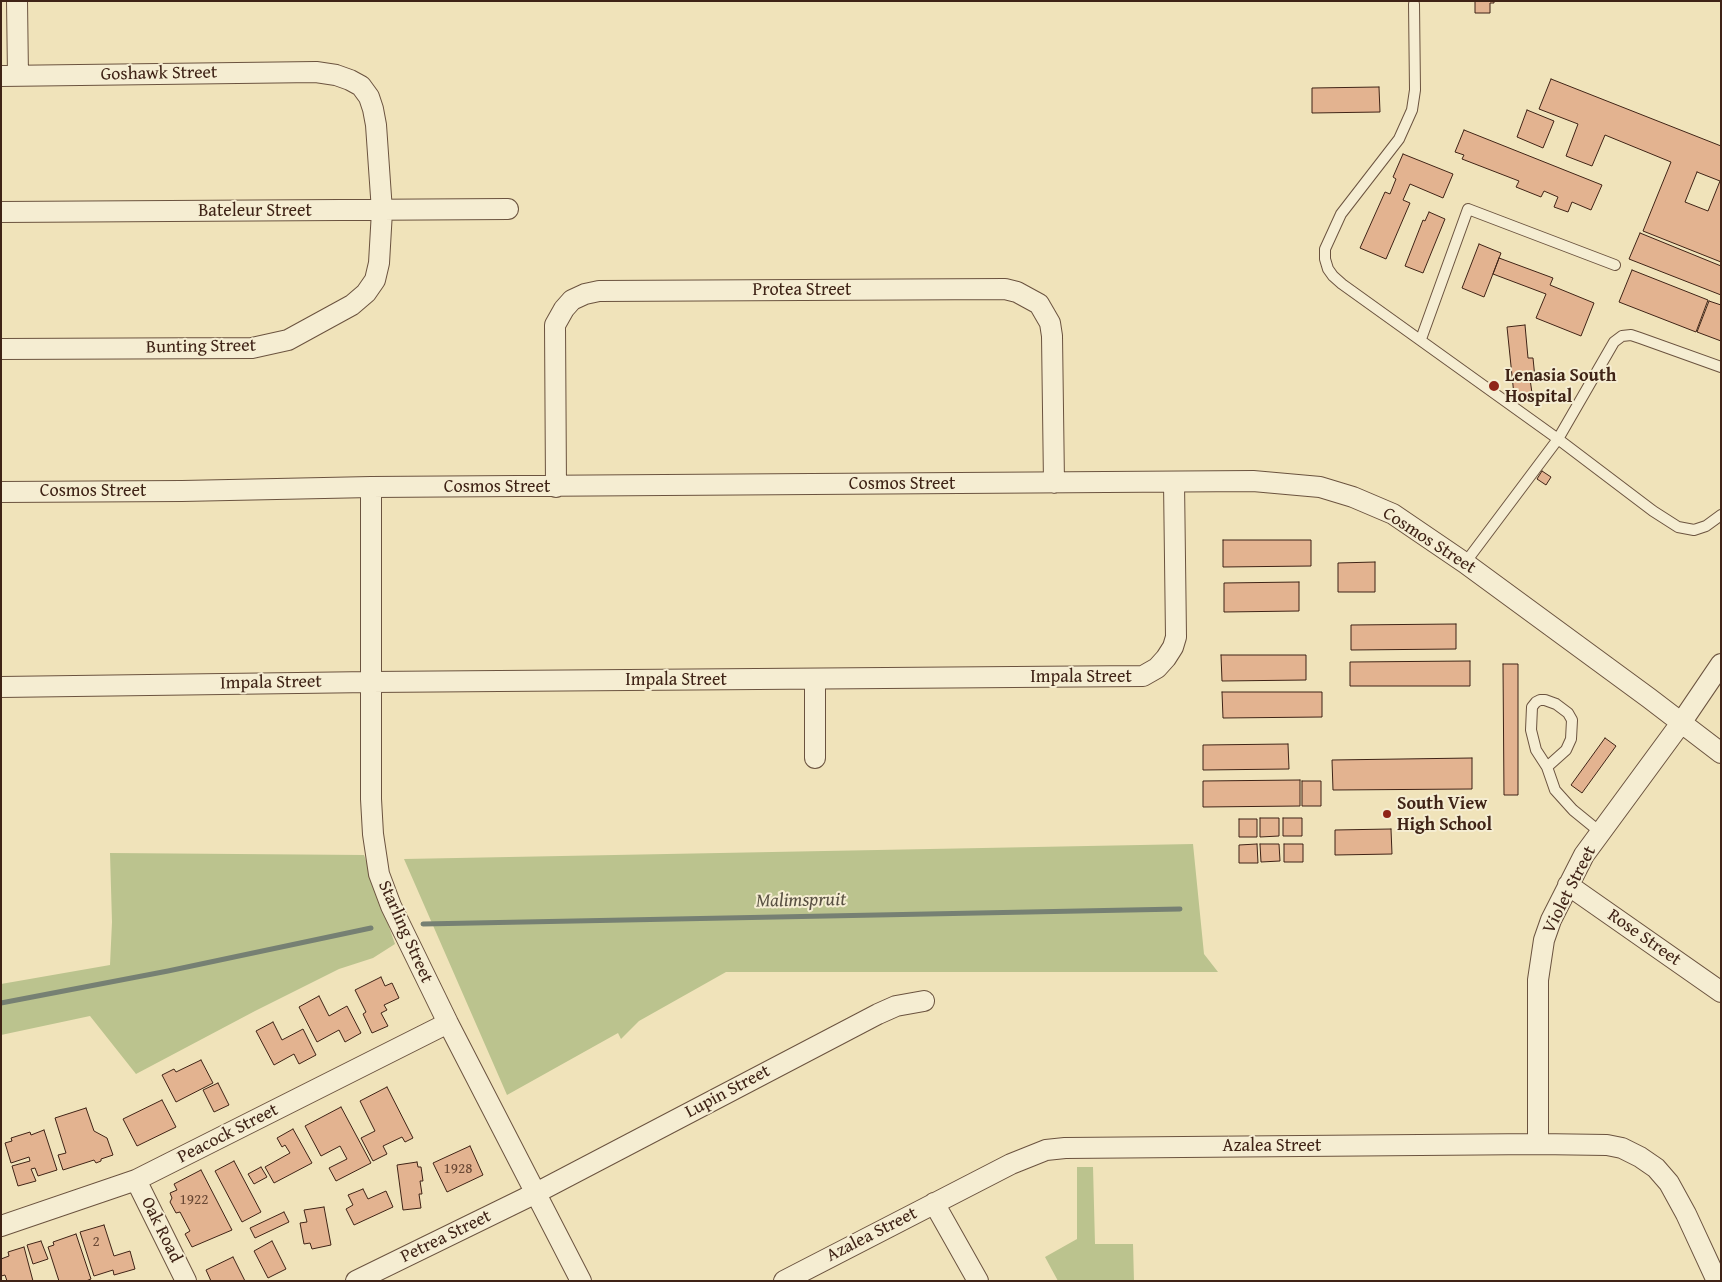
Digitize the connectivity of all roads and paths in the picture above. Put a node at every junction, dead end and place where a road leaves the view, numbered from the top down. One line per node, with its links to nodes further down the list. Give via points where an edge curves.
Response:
1 (17, 1): 4 (street)
2 (1414, 4): 9 (lane, via 1415,90 1412,110 1399,139 1341,214 1324,249 1325,260 1333,276)
3 (316, 72): 4 (street, Goshawk Street); 6 (street, Bunting Street, via 350,80 361,86 368,98 376,125)
4 (10, 76)
5 (508, 209): 6 (street, Bateleur Street)
6 (382, 211): 7 (street, Bateleur Street); 10 (street, Bunting Street, via 379,262 375,280 366,293 352,305 288,340 252,348)
7 (1, 212)
8 (1615, 264): 9 (lane, via 1468,209)
9 (1421, 339): 12 (lane)
10 (1, 349)
11 (1721, 367): 12 (lane, via 1631,335 1622,336 1614,342)
12 (1558, 439): 18 (lane, via 1678,527 1694,530); 19 (lane)
13 (1174, 482): 14 (street, Cosmos Street); 19 (street, Cosmos Street, via 1253,481 1328,490 1393,514); 21 (street, Impala Street, via 1176,637 1166,658 1143,676)
14 (1054, 483): 16 (street, Cosmos Street); 16 (street, Protea Street, via 1050,323 1039,304 1017,292 1004,288 609,291 585,294 572,300 555,326)
15 (371, 487): 16 (street, Cosmos Street); 17 (street, Cosmos Street); 22 (street, Starling Street)
16 (556, 487)
17 (1, 492)
18 (1721, 515)
19 (1465, 563): 24 (street, Cosmos Street)
20 (1721, 664): 24 (street, Violet Street)
21 (815, 678): 22 (street, Impala Street); 26 (street)
22 (371, 682): 23 (street, Impala Street); 32 (street, Starling Street, via 373,834 379,874 391,906)
23 (1, 686)
24 (1681, 723): 25 (street, Cosmos Street); 28 (street, Violet Street)
25 (1721, 753)
26 (815, 758)
27 (1547, 767): 27 (lane, via 1536,750 1532,730 1532,707 1540,700 1556,704 1572,720 1571,739 1566,750); 28 (lane, via 1555,790)
28 (1600, 832): 29 (street, Violet Street)
29 (1568, 884): 30 (street, Rose Street); 33 (street, Violet Street, via 1551,920 1540,959)
30 (1721, 992)
31 (924, 1000): 35 (street, Lupin Street, via 878,1014)
32 (448, 1023): 34 (street, Peacock Street); 35 (street, Starling Street)
33 (1538, 1144): 36 (street, Azalea Street, via 1065,1148 1046,1150 1011,1164); 43 (street, Azalea Street, via 1622,1148 1656,1168 1669,1183 1686,1214)
34 (136, 1180): 37 (street, Peacock Street); 38 (street, Oak Road)
35 (536, 1193): 39 (street, Petrea Street); 40 (street, Starling Street)
36 (934, 1203): 41 (street, Azalea Street); 42 (street)
37 (1, 1226)
38 (186, 1281)
39 (356, 1281)
40 (581, 1281)
41 (784, 1281)
42 (978, 1281)
43 (1717, 1281)

